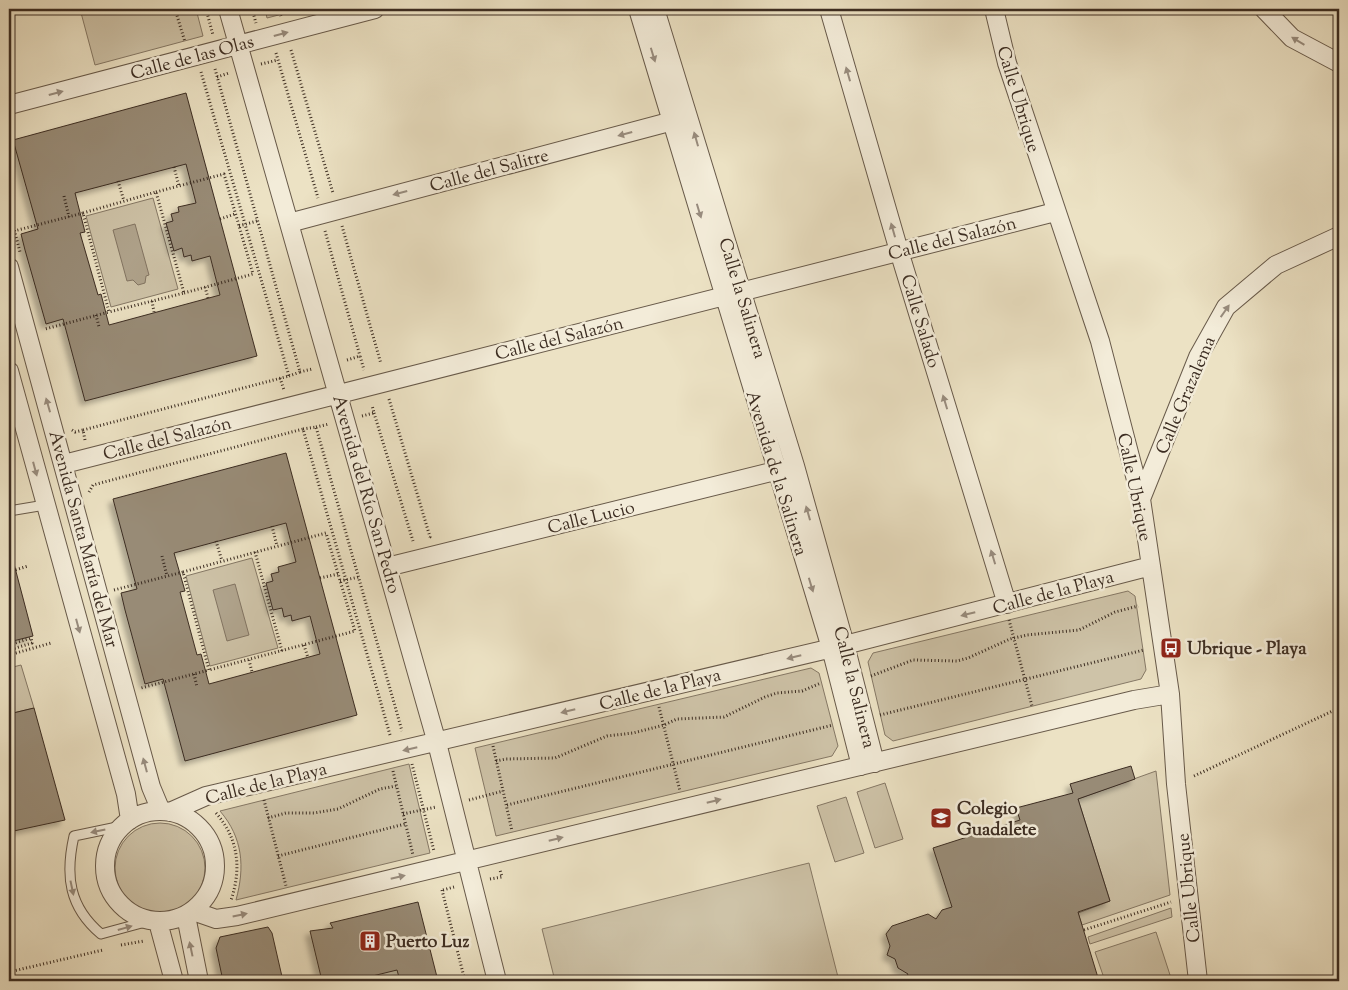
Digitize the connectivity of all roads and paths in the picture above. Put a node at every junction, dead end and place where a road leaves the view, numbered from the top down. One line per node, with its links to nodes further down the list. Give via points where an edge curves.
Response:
1 (228, 9): 9 (street, Avenida del Río San Pedro)
2 (375, 9): 9 (street, Calle de las Olas, one-way to 2)
3 (638, 9): 17 (street, Avenida de la Salinera, one-way to 17)
4 (655, 9): 17 (street)
5 (829, 9): 36 (street, Calle Salado, one-way to 5)
6 (994, 9): 25 (street, Calle Ubrique, via 1007,63)
7 (1264, 9): 10 (street, one-way to 7, via 1292,38)
8 (9, 45): 15 (path)
9 (238, 45): 16 (street, Calle de las Olas, one-way to 9); 31 (street, Avenida del Río San Pedro)
10 (1339, 64)
11 (214, 65): 30 (path)
12 (207, 67): 13 (path)
13 (200, 68): 14 (path); 32 (path)
14 (194, 70)
15 (9, 88)
16 (9, 106)
17 (681, 119): 24 (street, Calle del Salitre, one-way to 24); 40 (street, Avenida de la Salinera)
18 (174, 167): 20 (path)
19 (118, 181): 23 (path)
20 (179, 186): 21 (path); 27 (path, via 224,174)
21 (156, 192): 23 (path); 39 (path)
22 (64, 196): 28 (path)
23 (124, 201): 26 (path)
24 (338, 210): 24 (path, via 320,202 276,52 290,48); 31 (street, Calle del Salitre); 48 (path, via 324,226); 49 (path)
25 (1054, 212): 36 (street, Calle del Salazón); 61 (street, Calle Ubrique, via 1100,341)
26 (83, 213): 28 (path); 43 (path)
27 (235, 214): 29 (path); 33 (path)
28 (69, 217): 34 (path)
29 (220, 218)
30 (258, 220): 32 (path); 51 (path, via 300,372)
31 (289, 223): 53 (street, Avenida del Río San Pedro)
32 (245, 224): 33 (path); 51 (path)
33 (239, 226): 38 (path, via 253,274)
34 (14, 231)
35 (1339, 236): 61 (street, Calle Grazalema, one-way to 35, via 1198,357 1226,307 1276,265)
36 (899, 252): 40 (street, Calle del Salazón); 86 (street, Calle Salado, one-way to 36)
37 (9, 267): 57 (street, Avenida Santa María del Mar, one-way to 37)
38 (205, 287): 39 (path); 41 (path)
39 (184, 293): 42 (path)
40 (732, 294): 53 (street, Calle del Salazón); 58 (street, Calle la Salinera); 59 (street, Avenida de la Salinera)
41 (208, 298)
42 (152, 301): 43 (path); 44 (path)
43 (109, 312): 45 (path)
44 (154, 312)
45 (96, 315): 46 (path); 47 (path)
46 (99, 327)
47 (42, 330)
48 (360, 356)
49 (382, 370)
50 (9, 371): 62 (street, Avenida Santa María del Mar, one-way to 62)
51 (289, 376): 56 (path)
52 (387, 391): 54 (path, via 430,537 413,542)
53 (338, 394): 57 (street, Calle del Salazón); 72 (street, Avenida del Río San Pedro)
54 (374, 413)
55 (303, 429): 60 (path, via 92,485); 77 (path, via 316,427); 79 (path)
56 (83, 430)
57 (64, 464): 143 (street, Avenida Santa María del Mar, one-way to 57, via 151,787)
58 (795, 466): 59 (street, Calle Lucio); 93 (street, Calle la Salinera, one-way to 58)
59 (776, 471): 72 (street, Calle Lucio); 93 (street, Avenida de la Salinera, one-way to 93)
60 (88, 495)
61 (1141, 499): 71 (street, Calle Ubrique)
62 (45, 504): 63 (lane); 145 (street, Avenida Santa María del Mar, one-way to 145, via 126,794)
63 (9, 511)
64 (272, 526): 66 (path)
65 (216, 541): 69 (path)
66 (277, 546): 67 (path); 75 (path, via 326,533)
67 (255, 552): 69 (path); 96 (path)
68 (162, 556): 76 (path)
69 (222, 561): 74 (path)
70 (28, 566): 73 (path)
71 (1151, 566): 86 (street, Calle de la Playa); 112 (street, Calle Ubrique)
72 (387, 567): 129 (street, Avenida del Río San Pedro)
73 (9, 572)
74 (183, 572): 76 (path); 101 (path)
75 (338, 574): 78 (path); 81 (path)
76 (166, 576): 82 (path)
77 (359, 577): 79 (path); 126 (path, via 403,731)
78 (320, 578)
79 (346, 580): 81 (path); 126 (path)
80 (111, 581): 82 (path)
81 (340, 581): 92 (path, via 355,631)
82 (114, 590): 84 (path)
83 (1136, 596): 85 (path)
84 (116, 599)
85 (1138, 606): 87 (path); 88 (path, via 1115,612 1080,630)
86 (1003, 612): 88 (path, via 1009,617); 93 (street, Calle de la Playa, one-way to 93)
87 (1139, 615)
88 (1014, 638): 105 (path, via 957,661 913,660); 107 (path)
89 (1143, 642): 95 (path)
90 (51, 643): 97 (path)
91 (9, 644): 94 (path, via 31,638 32,643)
92 (304, 645): 96 (path); 98 (path)
93 (838, 646): 129 (street, Calle de la Playa, one-way to 129); 133 (street, Avenida de la Salinera)
94 (9, 650)
95 (1144, 650): 100 (path); 107 (path)
96 (282, 651): 99 (path)
97 (9, 655)
98 (308, 658)
99 (249, 660): 101 (path); 103 (path)
100 (1146, 660)
101 (210, 670): 104 (path)
102 (866, 670): 105 (path)
103 (252, 672)
104 (194, 674): 110 (path); 111 (path)
105 (868, 676): 109 (path)
106 (825, 680): 123 (path, via 802,691 765,697 724,717 677,719)
107 (1025, 680): 116 (path); 121 (path)
108 (139, 684): 111 (path)
109 (870, 684)
110 (197, 687)
111 (140, 689): 113 (path)
112 (1170, 694): 133 (street); 135 (street, Calle Ubrique)
113 (143, 698)
114 (658, 702): 123 (path)
115 (1041, 705): 116 (path)
116 (1032, 707): 119 (path)
117 (875, 708): 121 (path)
118 (1339, 708): 135 (path)
119 (1023, 710)
120 (834, 716): 124 (path)
121 (877, 716): 122 (path)
122 (879, 722)
123 (664, 725): 130 (path, via 599,738 555,758); 132 (path)
124 (836, 725): 125 (path); 132 (path)
125 (838, 732)
126 (390, 735): 127 (path)
127 (380, 737)
128 (492, 741): 130 (path)
129 (437, 743): 143 (street, Calle de la Playa, one-way to 143, via 206,796); 151 (street, Avenida del Río San Pedro)
130 (496, 761): 141 (path)
131 (405, 762): 149 (path, via 411,760 434,854)
132 (673, 764): 138 (path, via 680,794); 141 (path)
133 (868, 764): 151 (street, one-way to 133)
134 (391, 766): 136 (path)
135 (1176, 784): 167 (street, Calle Ubrique)
136 (396, 786): 144 (path, via 380,789 338,809 286,813); 146 (path)
137 (480, 788): 140 (path)
138 (690, 791)
139 (272, 795): 144 (path, via 263,798)
140 (484, 805)
141 (507, 805): 147 (path, via 513,833)
142 (221, 808): 156 (path, via 213,810 226,825 238,856 238,876 230,903 234,903)
143 (165, 811): 145 (street, via 145,813); 155 (street, via 185,817 198,826 214,854 216,870 212,886 205,900)
144 (268, 818): 148 (path)
145 (126, 823): 157 (street, via 112,838 106,852 106,882 122,908); 159 (lane, one-way to 159, via 74,836 70,860 71,888 78,908 101,934)
146 (405, 824): 148 (path); 150 (path, via 414,859)
147 (506, 835)
148 (278, 856): 153 (path)
149 (428, 856)
150 (420, 858)
151 (468, 861): 156 (street, one-way to 151); 166 (street, Avenida del Río San Pedro)
152 (440, 882): 165 (path)
153 (287, 890)
154 (1174, 902): 158 (path)
155 (189, 914): 156 (street, via 216,919); 157 (street, via 172,921); 164 (street, one-way to 155)
156 (236, 916)
157 (154, 922): 159 (lane, one-way to 157); 163 (street)
158 (1084, 930)
159 (110, 932): 160 (path)
160 (117, 946): 161 (path, via 146,941); 162 (path)
161 (150, 948)
162 (9, 972)
163 (174, 981)
164 (198, 981)
165 (465, 981)
166 (497, 981)
167 (1198, 981)

